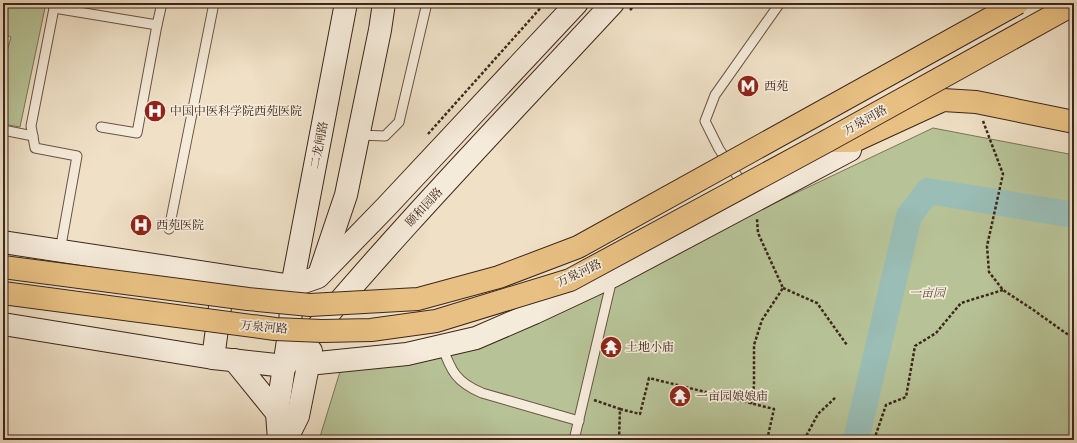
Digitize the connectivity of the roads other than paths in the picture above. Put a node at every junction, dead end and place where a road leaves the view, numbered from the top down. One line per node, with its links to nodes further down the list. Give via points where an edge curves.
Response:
1 (162, 3): 12 (lane)
2 (214, 3): 21 (lane)
3 (346, 3): 28 (street, 二龙闸路)
4 (384, 3): 16 (street)
5 (427, 3): 16 (lane, via 399,122 384,136)
6 (577, 3): 27 (street)
7 (613, 3): 33 (street, 颐和园路, via 387,247)
8 (780, 3): 20 (lane, via 715,96 705,121 719,149)
9 (1018, 3): 24 (highway, 万泉河路, bridge, via 578,247 499,277 418,299 310,305)
10 (1074, 4): 18 (highway, 万泉河路, bridge)
11 (55, 6): 12 (lane); 17 (lane, via 31,126)
12 (157, 25): 14 (lane, via 137,133)
13 (1074, 122): 18 (highway, via 976,102 943,100 854,141)
14 (101, 128)
15 (3, 130): 17 (lane)
16 (359, 135): 27 (street, via 346,195)
17 (33, 136): 23 (lane, via 35,148 77,156)
18 (827, 141): 29 (highway, 万泉河路, bridge, via 570,280 436,321 371,330 275,329)
19 (850, 150): 20 (street)
20 (754, 201): 26 (street)
21 (169, 229)
22 (3, 242): 23 (street)
23 (60, 251): 25 (street)
24 (3, 267)
25 (224, 276): 28 (street); 30 (street)
26 (613, 276): 34 (street, via 476,338); 39 (lane)
27 (318, 277): 28 (street); 33 (street)
28 (292, 286): 32 (street, 二龙闸路)
29 (3, 293)
30 (218, 320): 32 (street); 35 (street)
31 (3, 324): 35 (street)
32 (290, 327): 33 (street); 37 (street, 二龙闸路)
33 (315, 329): 36 (street, 颐和园路); 37 (street)
34 (442, 346): 36 (street, via 407,354); 39 (lane, via 449,366 468,387 482,394)
35 (224, 359): 37 (street); 38 (street)
36 (308, 364): 41 (street, 颐和园路, via 298,416)
37 (285, 366): 38 (street)
38 (277, 413): 40 (street)
39 (579, 421): 42 (lane)
40 (279, 440)
41 (286, 440)
42 (574, 440)

